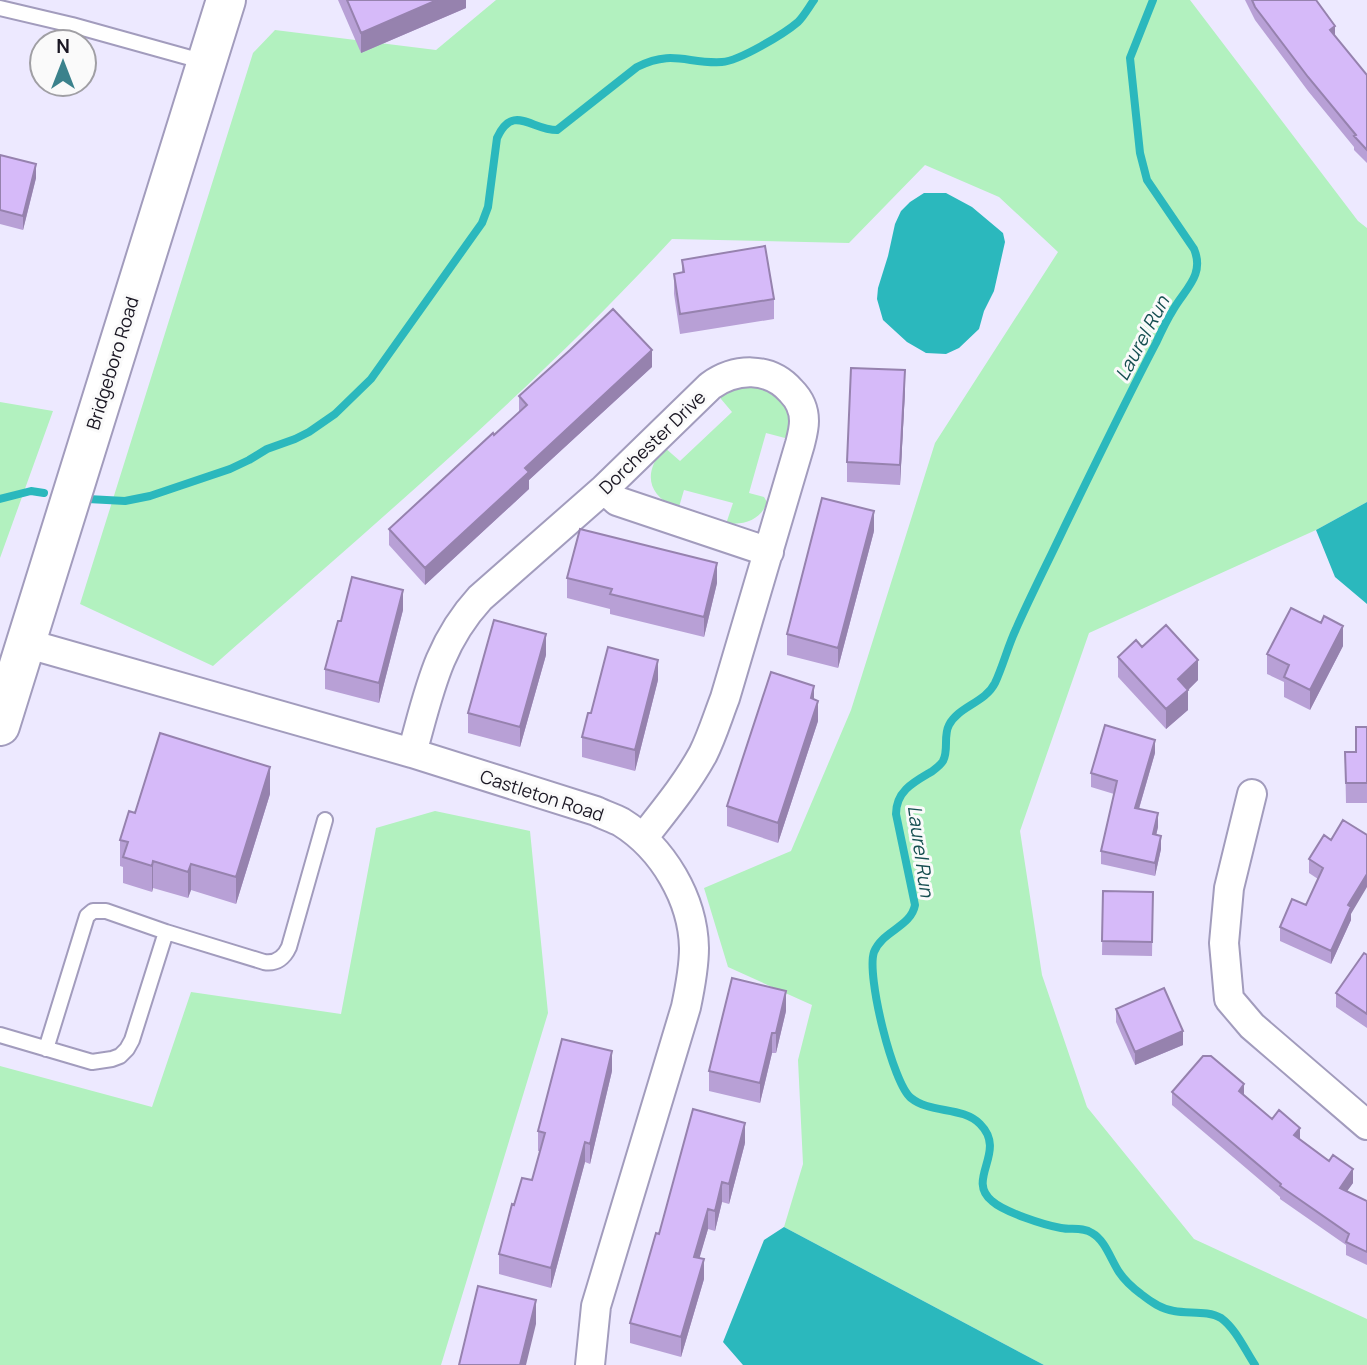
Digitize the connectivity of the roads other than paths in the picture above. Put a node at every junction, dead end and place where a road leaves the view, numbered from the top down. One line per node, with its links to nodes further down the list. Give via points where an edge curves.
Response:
1 (226, 0): 3 (main road, Bridgeboro Road)
2 (0, 8): 3 (lane)
3 (206, 62): 6 (main road, Bridgeboro Road)
4 (604, 489): 5 (street, via 617,501); 5 (street, Dorchester Drive, via 710,386 730,375 767,374 796,396 804,420); 8 (street, Dorchester Drive, via 464,616 437,666)
5 (769, 552): 11 (street, Dorchester Drive, via 725,698 703,752)
6 (25, 643): 7 (main road, Bridgeboro Road); 8 (street, Castleton Road)
7 (0, 726)
8 (412, 753): 11 (street, Castleton Road, via 596,811)
9 (1252, 794): 15 (street, via 1229,888 1224,943 1229,999 1252,1027)
10 (326, 820): 12 (lane, via 289,947 279,960 264,962)
11 (643, 838): 16 (street, Castleton Road, via 666,864 684,901 694,947 692,977 596,1306)
12 (166, 932): 14 (lane, via 132,1040 120,1056 92,1062); 14 (lane, via 106,911 90,913)
13 (0, 1035): 14 (lane)
14 (46, 1049)
15 (1367, 1125)
16 (590, 1365)

